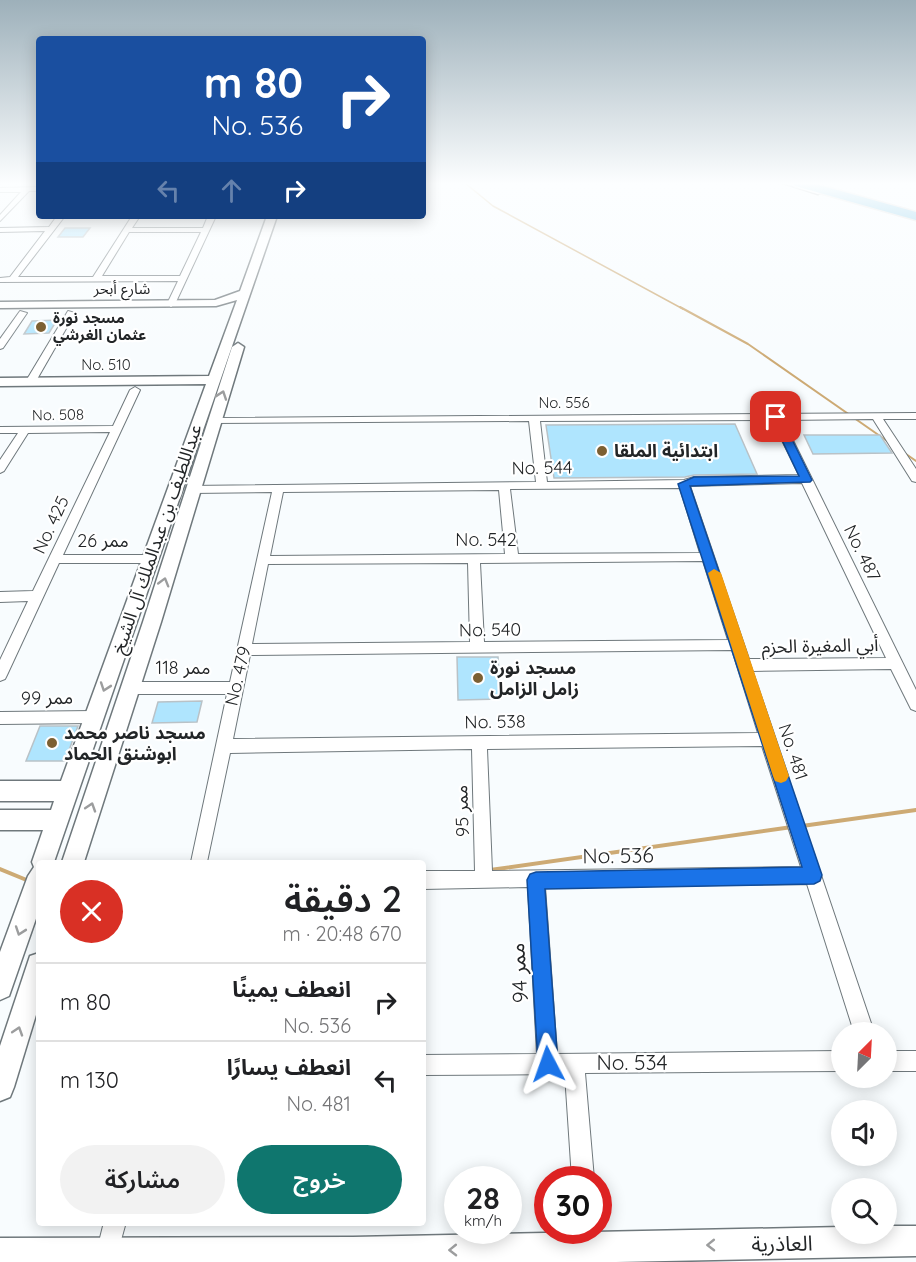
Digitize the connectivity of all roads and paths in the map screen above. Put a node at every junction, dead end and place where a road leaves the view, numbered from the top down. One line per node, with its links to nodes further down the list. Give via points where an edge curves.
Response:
1 (41, 242): 8 (street)
2 (119, 242): 9 (street)
3 (200, 242): 6 (street)
4 (262, 242): 10 (street, عبداللطيف بن عبدالملك آل الشيخ)
5 (272, 242): 28 (street, عبداللطيف بن عبدالملك آل الشيخ, one-way to 5)
6 (183, 278): 9 (street); 11 (street)
7 (0, 279): 8 (street)
8 (12, 279): 9 (street)
9 (96, 279)
10 (243, 294): 13 (street, شارع أبحر); 17 (street, عبداللطيف بن عبدالملك آل الشيخ)
11 (171, 304): 12 (street, شارع أبحر); 13 (street, شارع أبحر)
12 (0, 305)
13 (204, 308): 16 (street, شارع أبحر); 17 (street, شارع أبحر, via 232,320)
14 (0, 313): 15 (street, شارع أبحر)
15 (23, 313): 16 (street, شارع أبحر); 18 (street)
16 (71, 313): 19 (street)
17 (232, 329): 21 (street, عبداللطيف بن عبدالملك آل الشيخ)
18 (0, 346)
19 (31, 381): 20 (street, No. 510); 21 (street, No. 510)
20 (0, 382)
21 (204, 385): 22 (street, No. 510); 43 (street, عبداللطيف بن عبدالملك آل الشيخ)
22 (135, 390): 23 (street, No. 510); 29 (street, No. 425)
23 (0, 391)
24 (876, 416): 25 (street, No. 556); 26 (street, No. 556); 33 (street)
25 (916, 416)
26 (776, 417): 27 (street, No. 556); 34 (street, No. 487)
27 (534, 418): 28 (street, No. 556); 37 (street)
28 (213, 420): 38 (street, عبداللطيف بن عبدالملك آل الشيخ)
29 (117, 429): 31 (street, No. 508); 42 (street, No. 425)
30 (0, 430): 31 (street, No. 508)
31 (25, 430): 32 (street)
32 (0, 469)
33 (916, 478)
34 (806, 480): 35 (street, No. 544); 53 (street, No. 487)
35 (684, 484): 37 (street, No. 544); 40 (street, No. 481)
36 (504, 486): 37 (street, No. 544); 39 (street, No. 544); 41 (street)
37 (542, 486)
38 (192, 489): 39 (street, No. 544); 49 (street, عبداللطيف بن عبدالملك آل الشيخ, one-way to 38)
39 (278, 489): 45 (street, No. 479)
40 (709, 557): 41 (street, No. 542); 50 (street, No. 481)
41 (512, 558): 44 (street, No. 542)
42 (55, 559): 43 (street, ممر 26); 46 (street, No. 425)
43 (150, 559): 48 (street, عبداللطيف بن عبدالملك آل الشيخ)
44 (474, 559): 45 (street, No. 542); 51 (street)
45 (263, 560): 52 (street, No. 479)
46 (38, 596): 47 (street); 55 (street, No. 425)
47 (0, 597)
48 (128, 622): 49 (street); 59 (street, عبداللطيف بن عبدالملك آل الشيخ, one-way to 59)
49 (152, 622): 56 (street, عبداللطيف بن عبدالملك آل الشيخ)
50 (737, 645): 51 (street, No. 540); 54 (street, No. 481)
51 (477, 648): 52 (street, No. 540)
52 (244, 650): 57 (street, No. 479)
53 (896, 663): 54 (street, أبي المغيرة الحزم); 58 (street, No. 487)
54 (744, 665): 61 (street, No. 481)
55 (0, 675)
56 (131, 688): 57 (street, ممر 118); 71 (street, عبداللطيف بن عبدالملك آل الشيخ, one-way to 56)
57 (235, 688): 63 (street, No. 479)
58 (916, 705)
59 (94, 717): 60 (street, ممر 99); 66 (street, عبداللطيف بن عبدالملك آل الشيخ)
60 (0, 718)
61 (768, 739): 62 (street, No. 538); 73 (street, No. 481)
62 (479, 742): 63 (street, No. 538); 74 (street, ممر 95)
63 (223, 746): 72 (street, No. 479)
64 (42, 790): 65 (street); 66 (street); 68 (street, via 54,803)
65 (0, 791)
66 (68, 791): 69 (street, عبداللطيف بن عبدالملك آل الشيخ)
67 (0, 820): 68 (street)
68 (34, 820): 69 (street)
69 (57, 820): 70 (street, عبداللطيف بن عبدالملك آل الشيخ)
70 (44, 860)
71 (74, 860)
72 (199, 860)
73 (814, 875): 76 (street, No. 536); 80 (street, No. 481)
74 (484, 879): 75 (street, No. 536); 76 (street, No. 536)
75 (426, 880)
76 (536, 880): 85 (street, ممر 94)
77 (36, 893): 79 (street, one-way to 79)
78 (36, 974): 87 (street, one-way to 78)
79 (0, 987)
80 (861, 1022)
81 (831, 1061): 84 (street, No. 534)
82 (897, 1061): 83 (street)
83 (916, 1061)
84 (574, 1063): 85 (street, No. 534); 88 (street)
85 (548, 1064): 86 (street, No. 534)
86 (426, 1065)
87 (0, 1087)
88 (582, 1166)
89 (114, 1226): 94 (street)
90 (612, 1239): 91 (street, العاذرية, one-way to 90)
91 (916, 1241)
92 (534, 1243): 95 (street, العاذرية, one-way to 95)
93 (2, 1250): 94 (street, العاذرية)
94 (107, 1254): 95 (street, العاذرية)
95 (352, 1257)

